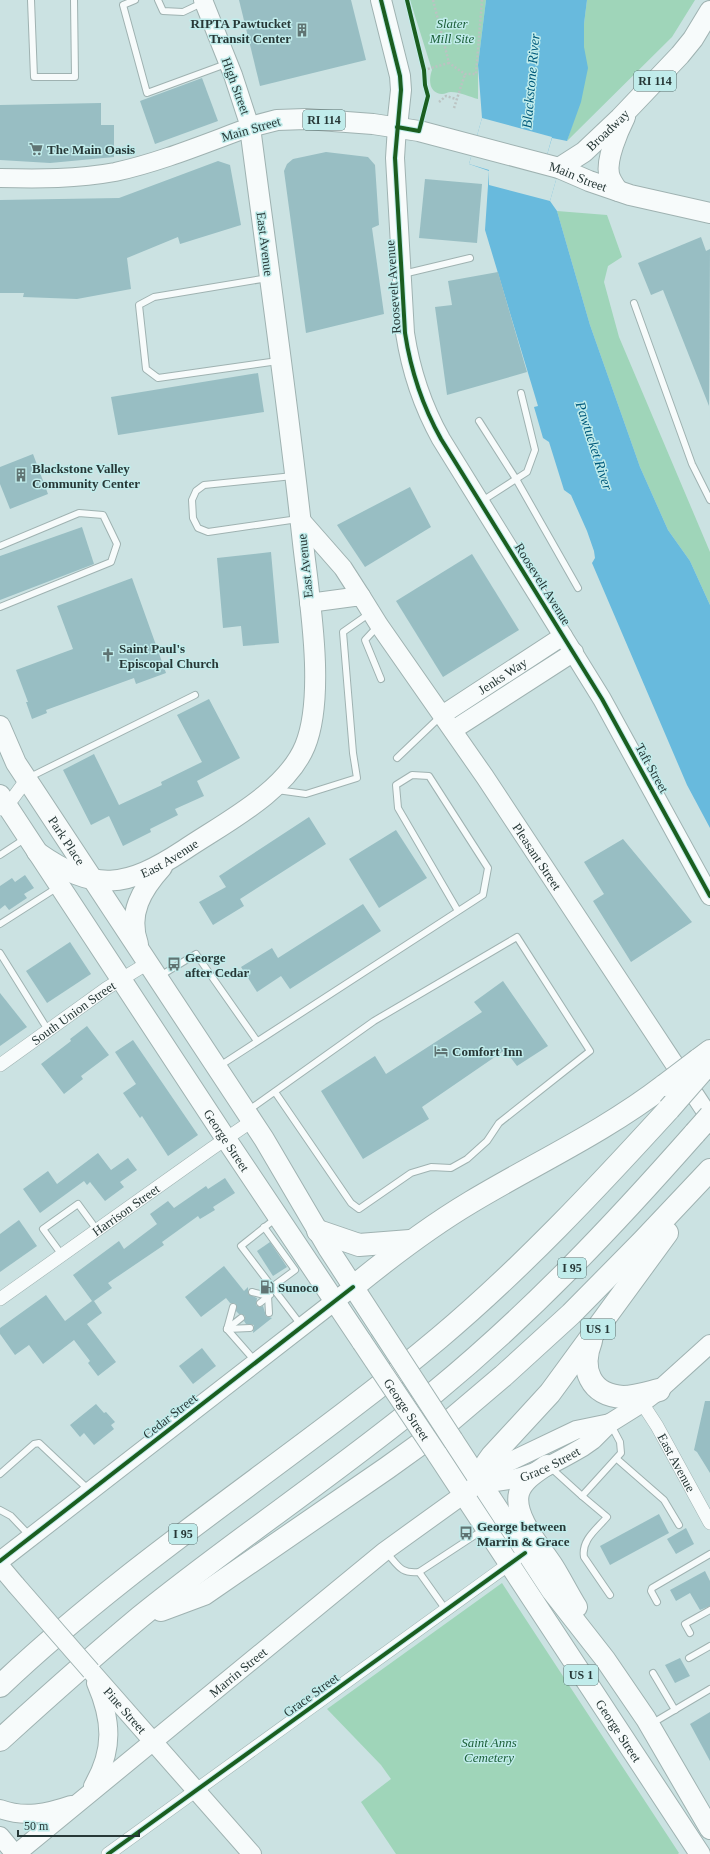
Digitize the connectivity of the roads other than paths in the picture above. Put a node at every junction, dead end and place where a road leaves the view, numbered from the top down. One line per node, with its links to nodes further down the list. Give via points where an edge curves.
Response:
1 (31, 0): 2 (lane, via 34,77 75,77)
2 (74, 0)
3 (135, 0): 10 (lane, via 123,5 147,93)
4 (158, 0): 6 (lane, via 163,11 183,12)
5 (381, 0): 13 (main road, Roosevelt Avenue, via 400,76)
6 (203, 1): 10 (main road, High Street)
7 (710, 11): 9 (main road, Broadway / RI 114)
8 (710, 24): 9 (main road)
9 (680, 55): 11 (main road, Broadway / RI 114)
10 (228, 64): 12 (main road, High Street)
11 (631, 107): 14 (main road, Broadway / RI 114, via 584,152); 16 (main road, via 618,132 609,165 609,175)
12 (250, 127): 13 (main road, Main Street / RI 114, via 277,120 295,119); 15 (main road, Main Street, via 151,162 114,172 63,178); 20 (main road, East Avenue)
13 (398, 127): 14 (main road, Main Street / RI 114); 19 (main road, Roosevelt Avenue, via 395,158)
14 (560, 168): 16 (main road, Main Street)
15 (0, 178)
16 (618, 191): 17 (main road, Main Street)
17 (710, 213)
18 (470, 258): 19 (lane)
19 (402, 275): 28 (main road, Roosevelt Avenue, via 408,356 418,391 441,439)
20 (270, 278): 22 (main road, East Avenue); 22 (lane, via 154,297 139,305 146,369 158,378)
21 (634, 303): 27 (lane, via 692,464)
22 (280, 360): 25 (main road, East Avenue)
23 (521, 393): 26 (lane, via 535,450 526,472)
24 (479, 421): 26 (lane)
25 (295, 476): 29 (main road, East Avenue); 29 (lane, via 204,486 196,491 192,500 193,518 198,528 208,532)
26 (516, 479): 28 (lane); 31 (lane)
27 (710, 500)
28 (480, 502): 36 (main road, Roosevelt Avenue)
29 (300, 519): 32 (main road, Pleasant Street, via 343,568); 33 (main road, East Avenue)
30 (0, 546): 34 (lane, via 79,513 103,515 117,544 111,562)
31 (578, 588)
32 (361, 596): 33 (main road); 35 (main road, Pleasant Street)
33 (309, 603): 45 (main road, East Avenue, via 314,683 309,734 291,770)
34 (0, 607)
35 (375, 619): 38 (lane, via 364,640); 40 (main road, Pleasant Street); 45 (lane, via 343,632 357,778 306,794)
36 (563, 636): 37 (main road, Roosevelt Avenue); 40 (main road, Jenks Way)
37 (574, 652): 42 (main road, Jenks Way); 51 (main road, Taft Street, via 610,712)
38 (381, 679)
39 (195, 695): 44 (lane)
40 (442, 715): 42 (main road, Pleasant Street); 43 (lane)
41 (0, 726): 44 (main road, Park Place, via 13,757)
42 (453, 730): 64 (main road, Pleasant Street, via 490,783)
43 (397, 758)
44 (27, 779): 46 (street); 50 (main road, Park Place)
45 (271, 790): 49 (main road, East Avenue)
46 (2, 803): 47 (main road)
47 (32, 844): 48 (lane); 50 (main road)
48 (0, 854)
49 (165, 862): 50 (main road, East Avenue, via 143,874 112,881); 55 (main road, via 147,885 136,909 134,930)
50 (75, 878): 53 (lane); 55 (main road, Park Place); 56 (main road, Park Place)
51 (710, 896)
52 (458, 911): 52 (lane, via 483,895 488,868 429,776 412,775 396,785 398,808); 58 (lane)
53 (0, 924)
54 (0, 952): 57 (lane)
55 (149, 964): 56 (street, South Union Street); 58 (lane, via 196,954); 61 (main road, George Street)
56 (116, 973): 57 (street, South Union Street); 65 (main road, George Street)
57 (48, 1030): 60 (street, South Union Street)
58 (257, 1041): 61 (lane)
59 (705, 1060): 70 (highway, bridge, via 608,1125 471,1202); 120 (highway, I 95, bridge, via 669,1109 570,1217 446,1332 119,1583)
60 (0, 1065)
61 (217, 1068): 63 (main road, George Street)
62 (275, 1092): 62 (lane, via 374,1020 517,937 590,1051 499,1122 487,1141 467,1159 451,1168 431,1167 411,1174 359,1209 351,1203); 63 (lane)
63 (249, 1117): 65 (street, Harrison Street); 69 (main road, George Street)
64 (705, 1122): 113 (highway, I 95, via 590,1249 479,1355 390,1428)
65 (226, 1139): 67 (main road, George Street); 68 (street, Harrison Street)
66 (710, 1171): 85 (highway, US 1); 113 (highway, via 571,1314 437,1432 204,1594)
67 (271, 1222): 73 (lane, via 295,1270); 73 (lane, via 241,1246); 77 (main road, George Street)
68 (97, 1230): 71 (street, Harrison Street); 71 (lane, via 78,1204 43,1229)
69 (318, 1231): 70 (highway, via 359,1245); 72 (main road, George Street)
70 (411, 1240): 72 (highway)
71 (62, 1255): 76 (street, Harrison Street)
72 (353, 1287): 77 (main road, Cedar Street); 94 (main road, George Street, bridge, via 454,1440)
73 (274, 1289): 75 (lane); 82 (lane)
74 (252, 1292): 75 (lane)
75 (268, 1296): 78 (lane); 80 (lane)
76 (0, 1299)
77 (334, 1300): 82 (main road, Cedar Street); 94 (main road, George Street / US 1, bridge, via 437,1454)
78 (260, 1303)
79 (233, 1307): 84 (lane)
80 (269, 1313)
81 (241, 1318): 84 (lane)
82 (302, 1326): 87 (main road, Cedar Street)
83 (250, 1328): 84 (lane)
84 (227, 1329): 87 (lane)
85 (597, 1330): 88 (highway, via 586,1360 588,1375 592,1382 606,1393 624,1397); 94 (highway, US 1, via 538,1408 492,1456)
86 (710, 1344): 88 (main road, Grace Street)
87 (256, 1362): 95 (main road, Cedar Street)
88 (659, 1390): 89 (main road, Grace Street)
89 (642, 1404): 90 (main road, Grace Street); 98 (street, East Avenue, via 657,1426)
90 (610, 1423): 91 (lane, via 621,1447); 92 (main road, Grace Street, via 583,1447); 94 (main road, Grace Street, via 564,1435 507,1463)
91 (617, 1459): 96 (lane); 99 (lane, via 664,1500)
92 (547, 1465): 94 (main road, Grace Street, via 514,1479); 96 (lane); 119 (main road, via 523,1485 519,1492 519,1510)
93 (0, 1474): 95 (lane, via 34,1444 40,1443)
94 (472, 1488): 100 (main road, George Street / US 1); 102 (main road, Marrin Street); 103 (main road, George Street / US 1)
95 (90, 1491): 101 (main road, Cedar Street)
96 (582, 1496): 109 (lane, via 607,1517 584,1544 583,1550 584,1556)
97 (0, 1510): 101 (lane, via 11,1516)
98 (710, 1523)
99 (679, 1526)
100 (485, 1528): 106 (main road, George Street / US 1); 108 (lane)
101 (31, 1537): 105 (main road, Cedar Street)
102 (385, 1551): 108 (lane, via 403,1571); 125 (main road, Marrin Street)
103 (525, 1553): 106 (street, Grace Street); 119 (main road, George Street / US 1, via 567,1614)
104 (710, 1554): 110 (lane, via 652,1588)
105 (0, 1561)
106 (508, 1565): 111 (street, Grace Street); 134 (main road, George Street / US 1)
107 (0, 1566): 117 (main road, Pine Street, bridge)
108 (419, 1572): 111 (lane)
109 (610, 1596)
110 (657, 1602)
111 (446, 1610): 126 (street, Grace Street)
112 (710, 1610): 114 (lane, via 685,1624)
113 (139, 1618): 124 (highway, I 95)
114 (690, 1633)
115 (710, 1646): 116 (lane)
116 (689, 1658)
117 (91, 1671): 125 (main road, Pine Street); 127 (main road, via 109,1727 108,1751 93,1786)
118 (653, 1673): 122 (lane)
119 (623, 1685): 123 (main road, George Street / US 1)
120 (0, 1686)
121 (710, 1689): 122 (lane)
122 (675, 1710): 123 (lane)
123 (649, 1725): 129 (main road, George Street / US 1)
124 (0, 1740)
125 (152, 1741): 126 (main road, Pine Street); 127 (main road, Marrin Street)
126 (196, 1791): 132 (street, Grace Street); 133 (main road, Pine Street)
127 (83, 1799): 128 (main road, via 49,1812 24,1814); 131 (main road, Marrin Street)
128 (7, 1811)
129 (710, 1829)
130 (0, 1836): 131 (main road)
131 (15, 1854)
132 (108, 1854)
133 (252, 1854)
134 (700, 1854)

